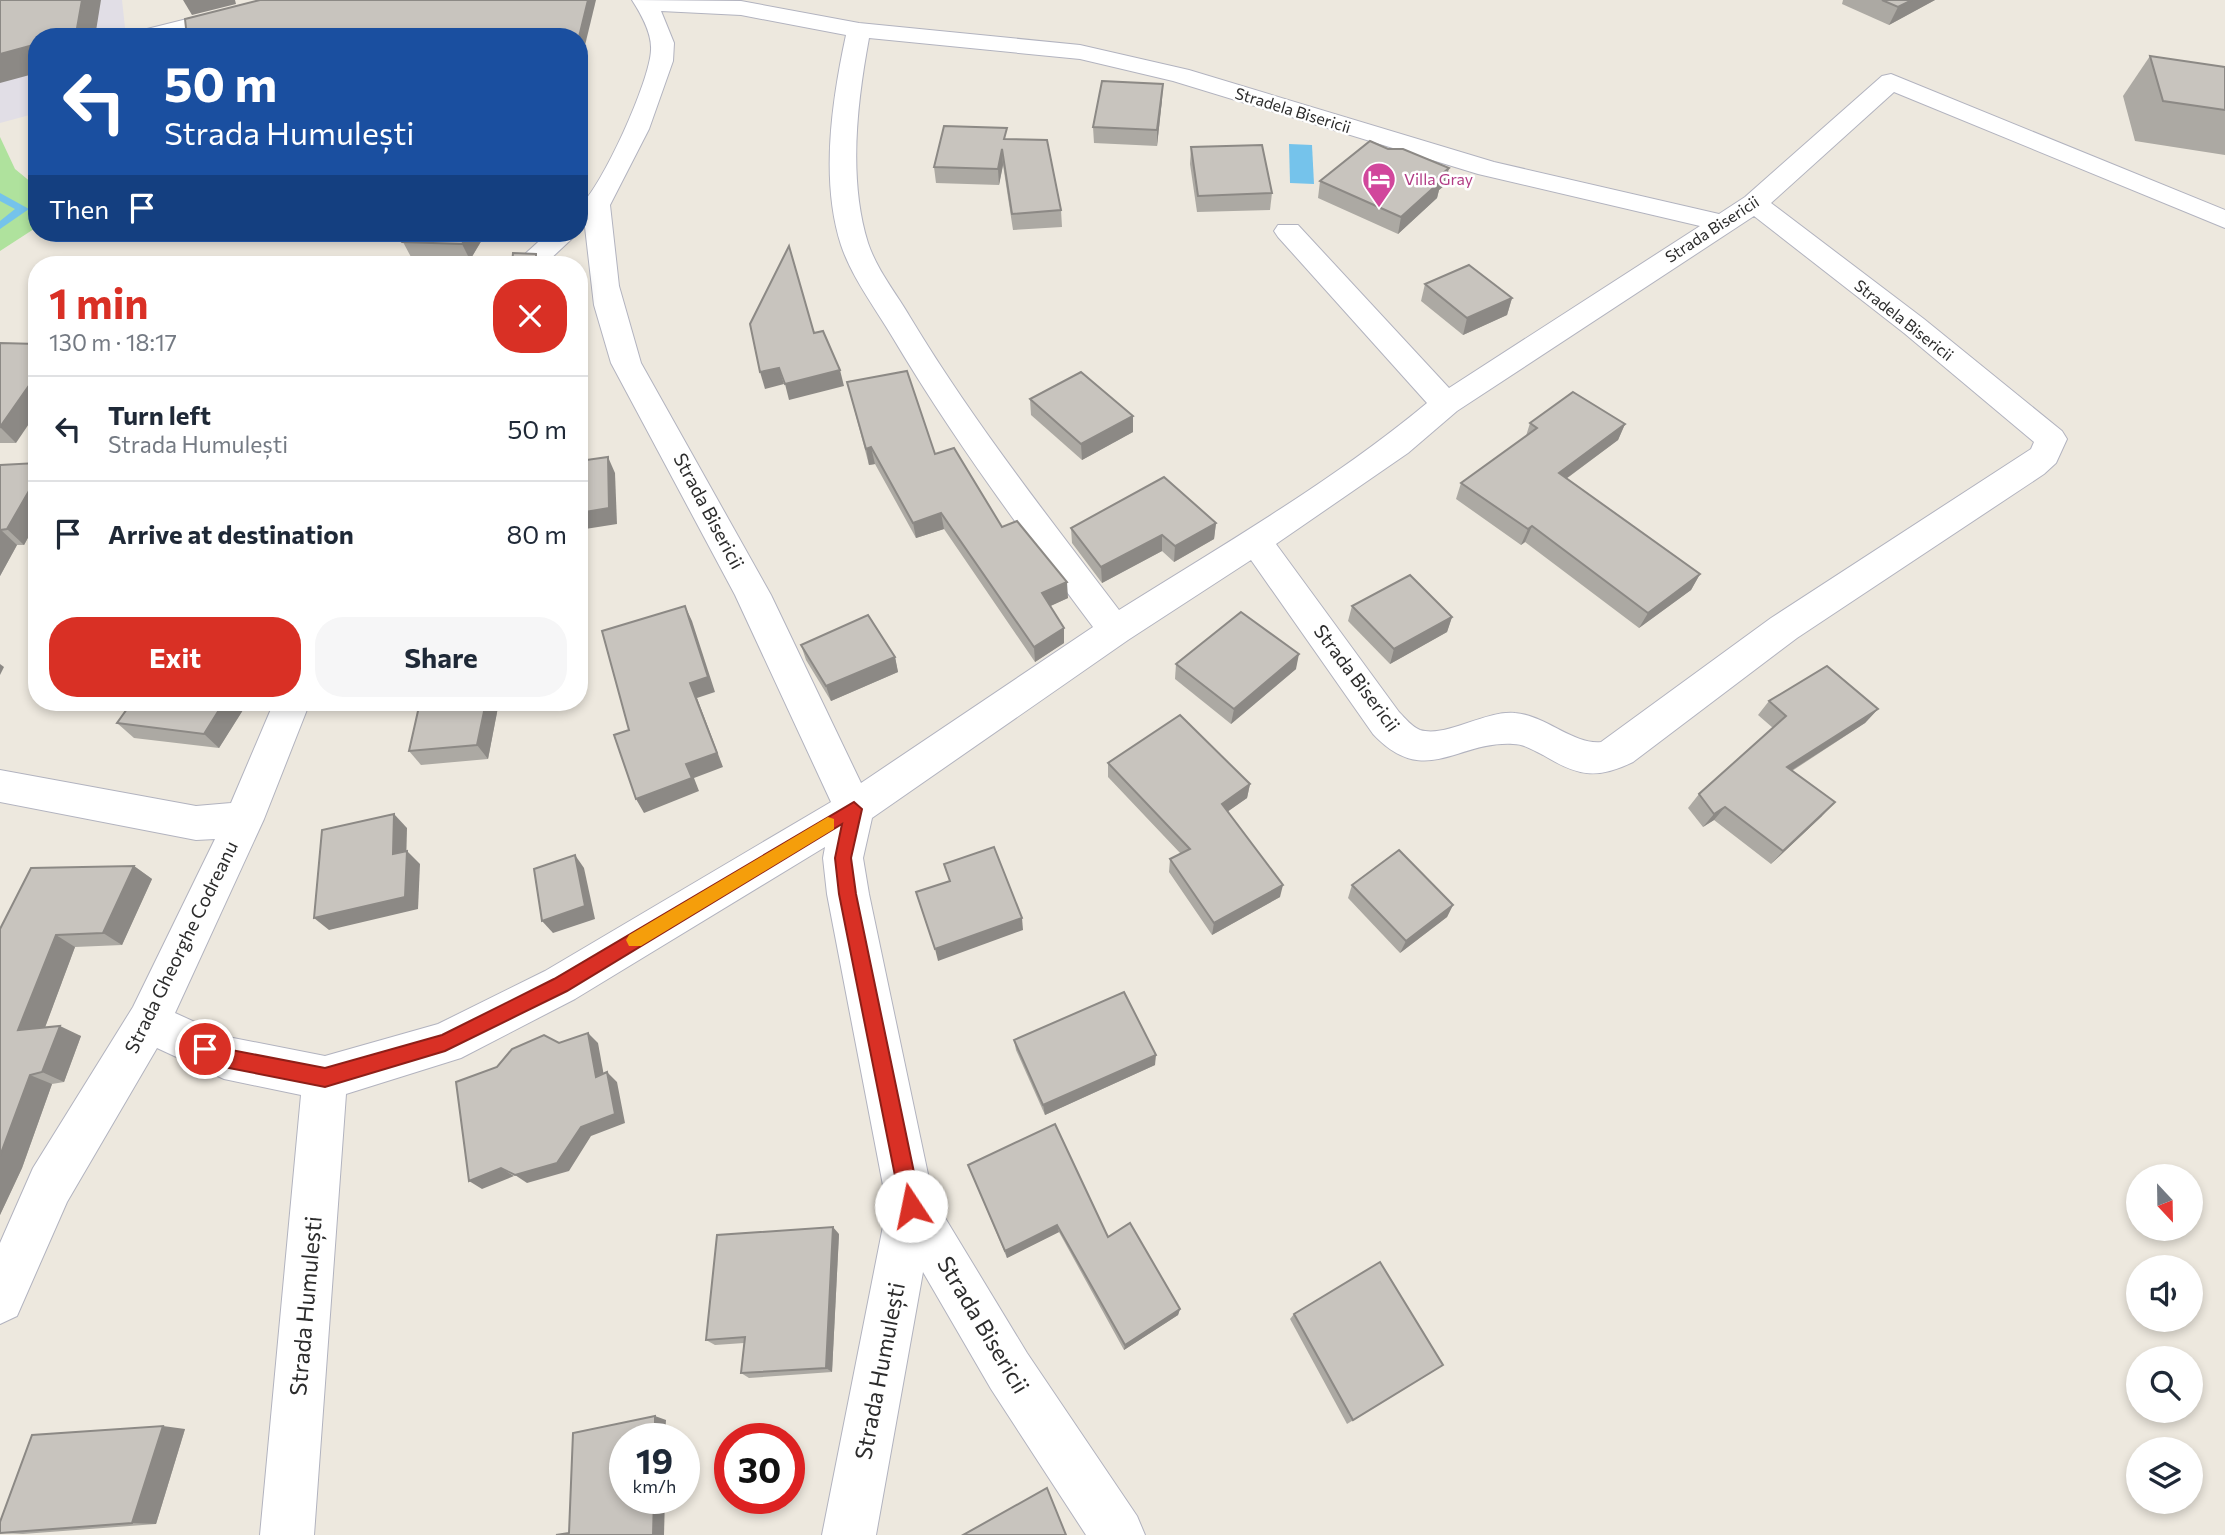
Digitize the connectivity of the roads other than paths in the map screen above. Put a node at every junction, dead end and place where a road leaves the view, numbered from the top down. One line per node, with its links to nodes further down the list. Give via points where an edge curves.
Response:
1 (281, 1): 3 (street)
2 (644, 1): 4 (street, Stradela Bisericii, via 741,8); 6 (street, via 664,50 660,69 652,94)
3 (178, 28)
4 (859, 30): 8 (street, Stradela Bisericii, via 1080,52 1180,75 1487,168); 15 (street, via 851,64 845,200 856,246 968,430)
5 (1755, 203): 7 (street, Strada Bisericii, via 1891,80); 8 (street, Strada Bisericii); 13 (street, Stradela Bisericii)
6 (588, 213): 18 (street, Strada Bisericii, via 611,325 626,363 753,595)
7 (2225, 220)
8 (1722, 223): 12 (street, Strada Bisericii)
9 (1288, 231): 12 (street)
10 (554, 242): 11 (street)
11 (537, 256)
12 (1446, 404): 14 (street, Strada Bisericii, via 1397,445)
13 (2051, 439): 14 (street, Strada Bisericii, via 2045,455 2033,466 1784,628 1607,759 1591,761 1517,728 1486,730 1441,746 1408,742 1386,723)
14 (1255, 541): 15 (street, Strada Bisericii)
15 (1115, 631): 18 (street, Strada Bisericii)
16 (288, 711): 19 (street, Strada Gheorghe Codreanu)
17 (0, 786): 19 (street, via 196,823)
18 (854, 809): 21 (street, via 560,985 445,1043); 22 (street, Strada Bisericii, via 843,858 848,894)
19 (244, 819): 20 (street, Strada Gheorghe Codreanu)
20 (148, 1021): 21 (street, via 224,1058); 23 (street, Strada Gheorghe Codreanu, via 50,1185)
21 (325, 1077): 24 (street, Strada Humulești)
22 (911, 1206): 25 (street, Strada Humulești); 26 (street, Strada Bisericii, via 1010,1371)
23 (0, 1298)
24 (287, 1535)
25 (849, 1535)
26 (1118, 1535)

